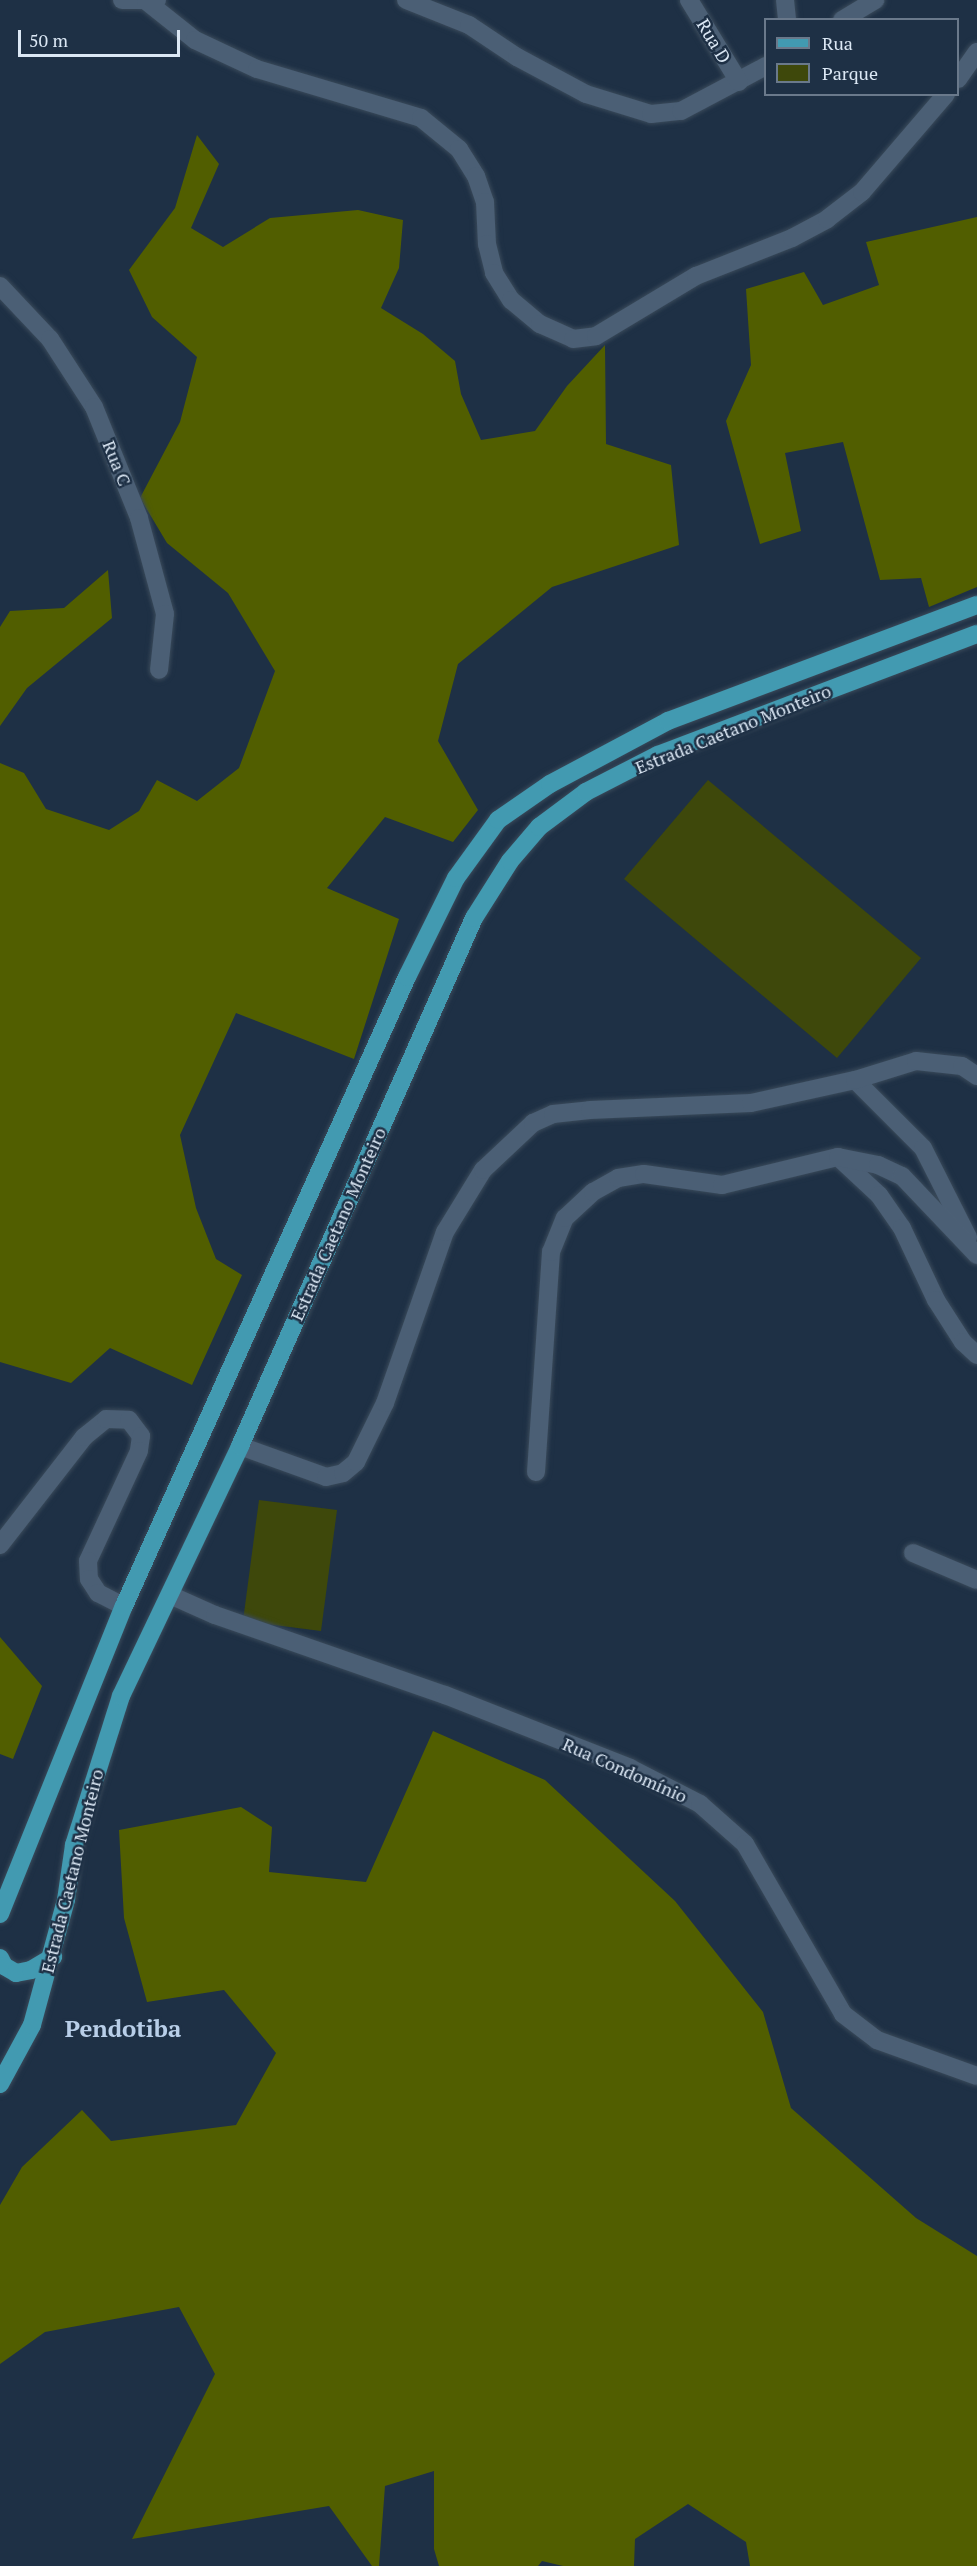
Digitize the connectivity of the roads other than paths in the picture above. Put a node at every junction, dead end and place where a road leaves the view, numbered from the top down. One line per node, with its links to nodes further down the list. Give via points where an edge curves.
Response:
1 (122, 0): 6 (street)
2 (406, 0): 12 (street, via 469,25 517,57 586,94 651,114 681,111)
3 (689, 0): 12 (street, Rua D)
4 (785, 0): 7 (street)
5 (875, 0): 8 (street)
6 (152, 1): 13 (street, via 195,40 257,69 421,118 459,149 476,176 485,202 487,244 494,273 511,300 540,324 573,339 596,336 696,276 792,238 827,219 862,192)
7 (788, 18)
8 (845, 18)
9 (977, 52): 11 (street)
10 (764, 67): 12 (street)
11 (959, 76)
12 (739, 82)
13 (944, 96)
14 (0, 286): 17 (street, Rua C, via 50,339 94,407 139,518 165,614)
15 (977, 605): 29 (main road, Estrada Caetano Monteiro, via 668,721 550,784 498,820 456,878 407,977)
16 (977, 634): 23 (main road, Estrada Caetano Monteiro, via 658,755 586,792 539,827 510,861 474,918)
17 (159, 670)
18 (977, 1076): 19 (street, via 962,1066 916,1061)
19 (855, 1080): 21 (street, via 923,1148); 23 (street, via 751,1103 590,1110 553,1114 533,1123 483,1170 445,1232 385,1403 356,1461 343,1473 326,1477)
20 (838, 1157): 21 (street, via 878,1165 902,1176); 22 (street, via 879,1195 902,1228 936,1300 963,1342); 24 (street, via 722,1185 644,1174 618,1178 593,1192 565,1218 551,1252)
21 (976, 1255)
22 (977, 1355)
23 (240, 1446): 28 (main road, Estrada Caetano Monteiro)
24 (537, 1472)
25 (0, 1545): 29 (street, via 84,1437 106,1419 129,1420 141,1436 139,1451 88,1560 89,1579 98,1593)
26 (913, 1552): 27 (street)
27 (977, 1580)
28 (170, 1595): 31 (main road, Estrada Caetano Monteiro, via 107,1731 74,1845); 33 (street, Rua Condomínio, via 215,1615 445,1695 619,1764 700,1804 745,1844 843,2014 878,2040)
29 (124, 1606): 30 (main road, Estrada Caetano Monteiro)
30 (0, 1914)
31 (53, 1957): 32 (main road, via 31,1971 16,1973 4,1966); 34 (main road, Estrada Caetano Monteiro, via 32,2025)
32 (0, 1958)
33 (977, 2076)
34 (0, 2084)

